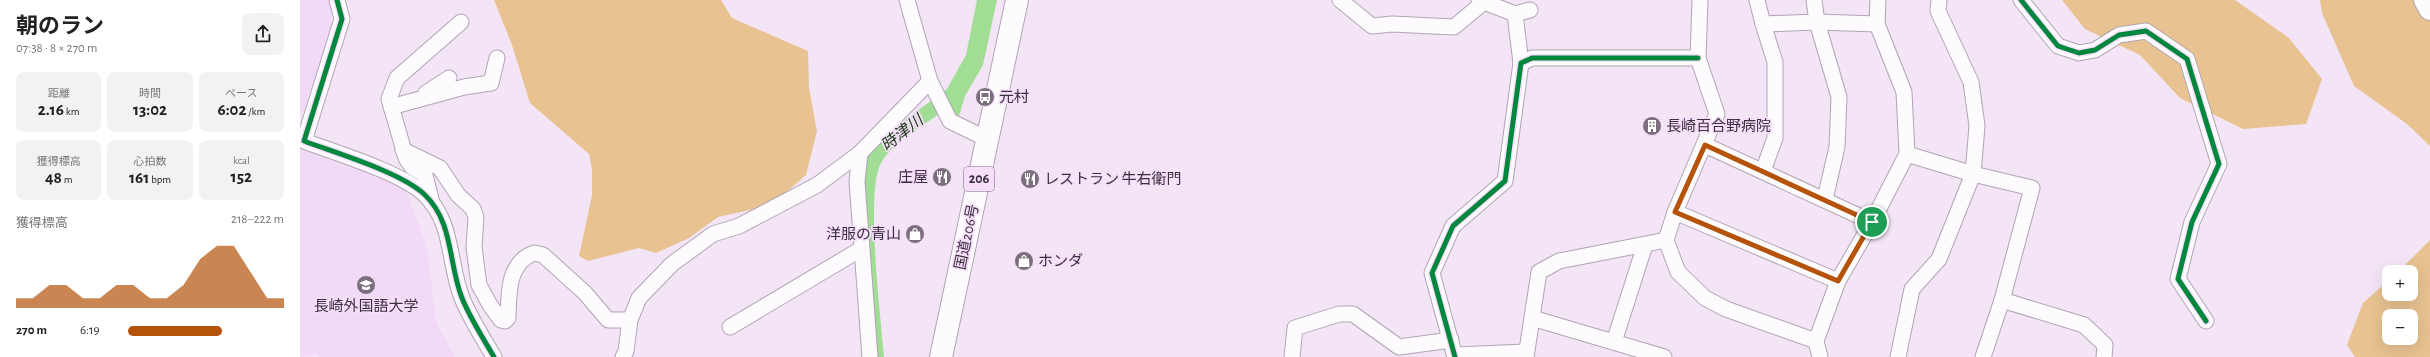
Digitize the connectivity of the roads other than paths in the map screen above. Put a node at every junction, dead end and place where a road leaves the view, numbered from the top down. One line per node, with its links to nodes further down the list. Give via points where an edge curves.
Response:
1 (337, 0): 35 (street, via 342,20 304,141 403,180 424,194)
2 (907, 0): 24 (street)
3 (1017, 0): 27 (highway, 国道206号 / 206)
4 (1340, 0): 12 (street, via 1372,26 1392,24 1454,27)
5 (1700, 0): 21 (street)
6 (1757, 0): 18 (street)
7 (1814, 0): 17 (street)
8 (1878, 0): 19 (street)
9 (1939, 0): 33 (street, via 1938,11 1971,82 1976,126)
10 (2021, 0): 45 (street, via 2058,46 2079,53 2095,50 2119,35 2146,31 2187,59 2218,164 2192,222 2178,279)
11 (2425, 0): 13 (highway)
12 (1482, 1): 15 (street)
13 (2430, 9)
14 (1530, 10): 15 (street)
15 (1515, 14): 22 (street)
16 (461, 22): 26 (street, via 397,78 389,99)
17 (1817, 22): 18 (street); 19 (street); 34 (street, via 1839,97 1837,147)
18 (1763, 24): 32 (street, via 1775,62 1774,138)
19 (1877, 24): 31 (street, via 1904,92)
20 (497, 58): 25 (street, via 494,87 464,87)
21 (1698, 58): 22 (street, via 1532,58); 28 (street, via 1717,114)
22 (1521, 63): 47 (street, via 1505,180 1453,226 1432,273)
23 (449, 78): 25 (street)
24 (930, 81): 27 (street, via 950,121); 30 (street)
25 (418, 100): 26 (street)
26 (391, 107): 29 (street)
27 (987, 139): 55 (highway, 国道206号 / 206)
28 (1705, 145): 32 (street); 36 (street)
29 (403, 150): 35 (street, via 412,167 425,175); 44 (street, via 440,168 458,195 473,209 476,217 474,247 479,285 501,320 508,318 509,295 515,268 520,260 534,253 542,255 585,293 608,320)
30 (860, 153): 40 (street, via 857,181); 44 (street, via 817,185 739,226 713,234 672,264 639,298)
31 (1907, 154): 33 (street); 37 (street)
32 (1763, 171): 34 (street)
33 (1973, 174): 42 (street, via 2032,188); 59 (street, via 1939,259 1912,289)
34 (1825, 199): 37 (street)
35 (432, 203): 52 (street, via 442,218 449,237 453,272 462,299)
36 (1675, 212): 38 (street); 41 (street)
37 (1872, 222): 41 (street)
38 (1666, 240): 39 (street); 48 (street, via 1678,272 1705,298 1726,309)
39 (1645, 244): 43 (street, via 1559,261 1539,272); 49 (street)
40 (861, 249): 46 (street); 54 (street)
41 (1838, 281): 48 (street)
42 (2002, 300): 60 (street); 61 (street, via 2084,325 2105,346)
43 (1532, 318): 49 (street); 50 (street)
44 (630, 320): 53 (street)
45 (2206, 321)
46 (730, 327)
47 (1451, 340): 51 (street); 56 (street, via 1399,347 1353,314 1339,314 1295,328)
48 (1816, 341): 58 (street)
49 (1614, 342): 57 (street)
50 (1526, 354): 51 (street)
51 (1455, 356)
52 (494, 357)
53 (623, 357)
54 (870, 357)
55 (941, 357)
56 (1292, 357)
57 (1664, 357)
58 (1820, 357)
59 (1898, 357)
60 (1983, 357)
61 (2104, 357)

